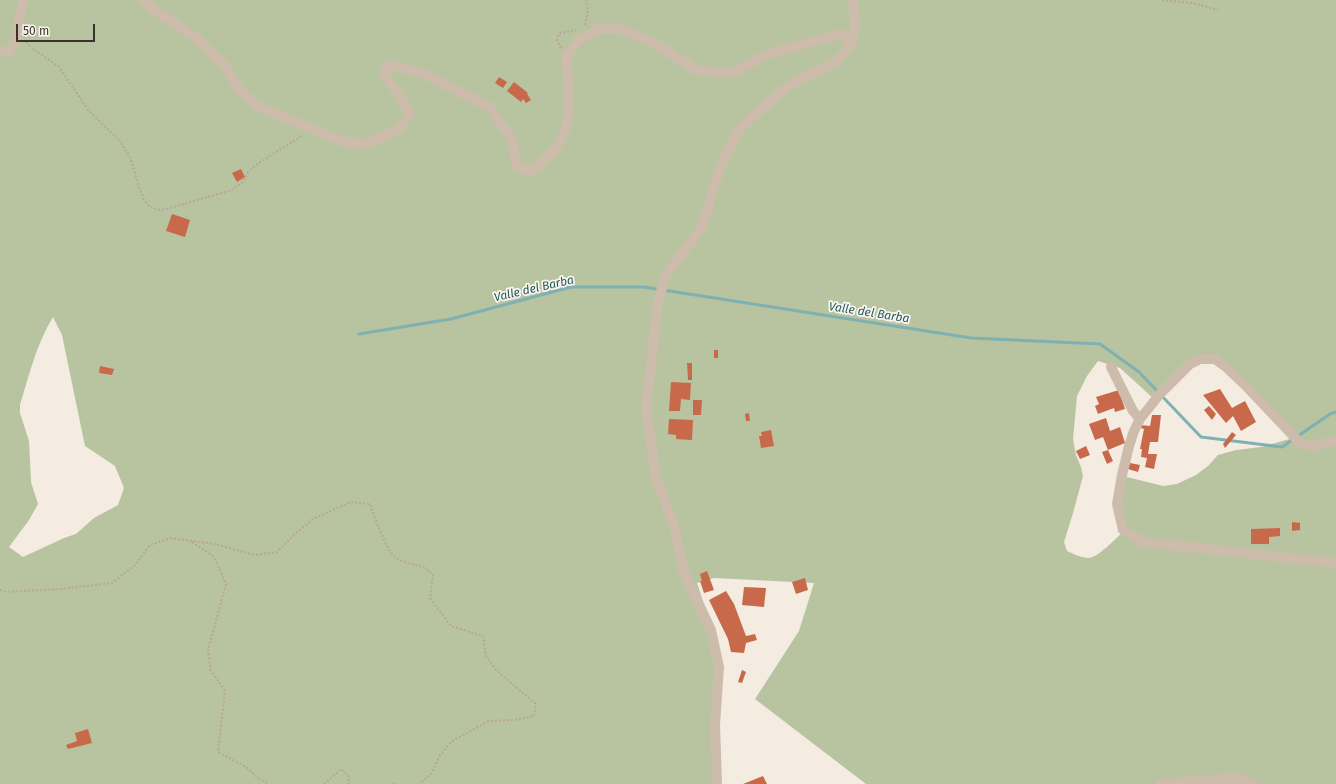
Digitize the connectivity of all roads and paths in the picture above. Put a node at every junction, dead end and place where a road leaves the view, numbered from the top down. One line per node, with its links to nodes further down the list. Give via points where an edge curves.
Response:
1 (23, 0): 7 (street)
2 (144, 0): 11 (street, via 195,37 224,65 242,93 257,106)
3 (586, 0): 10 (path, via 586,24 580,29 561,33 556,38)
4 (853, 0): 8 (street, via 855,27)
5 (1162, 0): 6 (path, via 1192,3)
6 (1218, 10)
7 (16, 40): 9 (street, via 9,52); 11 (path, via 26,42 59,67 89,111 119,140 131,159 144,200 150,207 158,210 166,210 232,190 244,181 248,172 259,163)
8 (852, 44): 10 (street, via 841,34 764,54 733,73 695,70 658,45 620,29 599,28 579,40); 22 (street, via 835,62 798,80 781,92 738,130 720,170 702,227 665,277 658,302 646,408 656,478 674,526 684,573 711,630 719,668 715,725)
9 (0, 51)
10 (566, 56): 11 (street, via 570,97 568,125 558,145 546,160 530,171 517,167 512,140 490,107 423,73 389,65 384,74 410,113 399,129 366,144 342,142)
11 (313, 129)
12 (1111, 367): 13 (street, via 1133,411)
13 (1140, 419): 14 (street, via 1190,364 1200,359 1215,359 1249,389 1300,443 1313,446); 16 (street, via 1131,441 1116,504 1123,530 1142,542)
14 (1336, 441)
15 (191, 541): 17 (path, via 171,538 150,545 134,566 112,583 61,589 6,592); 18 (path, via 214,557 226,584 208,650 211,671 225,691 218,752 246,767); 21 (path, via 215,544 255,555 277,552 313,519 351,502 370,504 385,543 396,558 427,569 433,575 430,598 452,626 483,636 486,656 497,671 536,704 534,716 489,721 452,740 430,774)
16 (1336, 563)
17 (0, 590)
18 (269, 784)
19 (324, 784): 20 (path, via 341,769 348,775)
20 (349, 784)
21 (419, 784)
22 (717, 784)
23 (1161, 784): 24 (street, via 1237,778)
24 (1253, 784)

